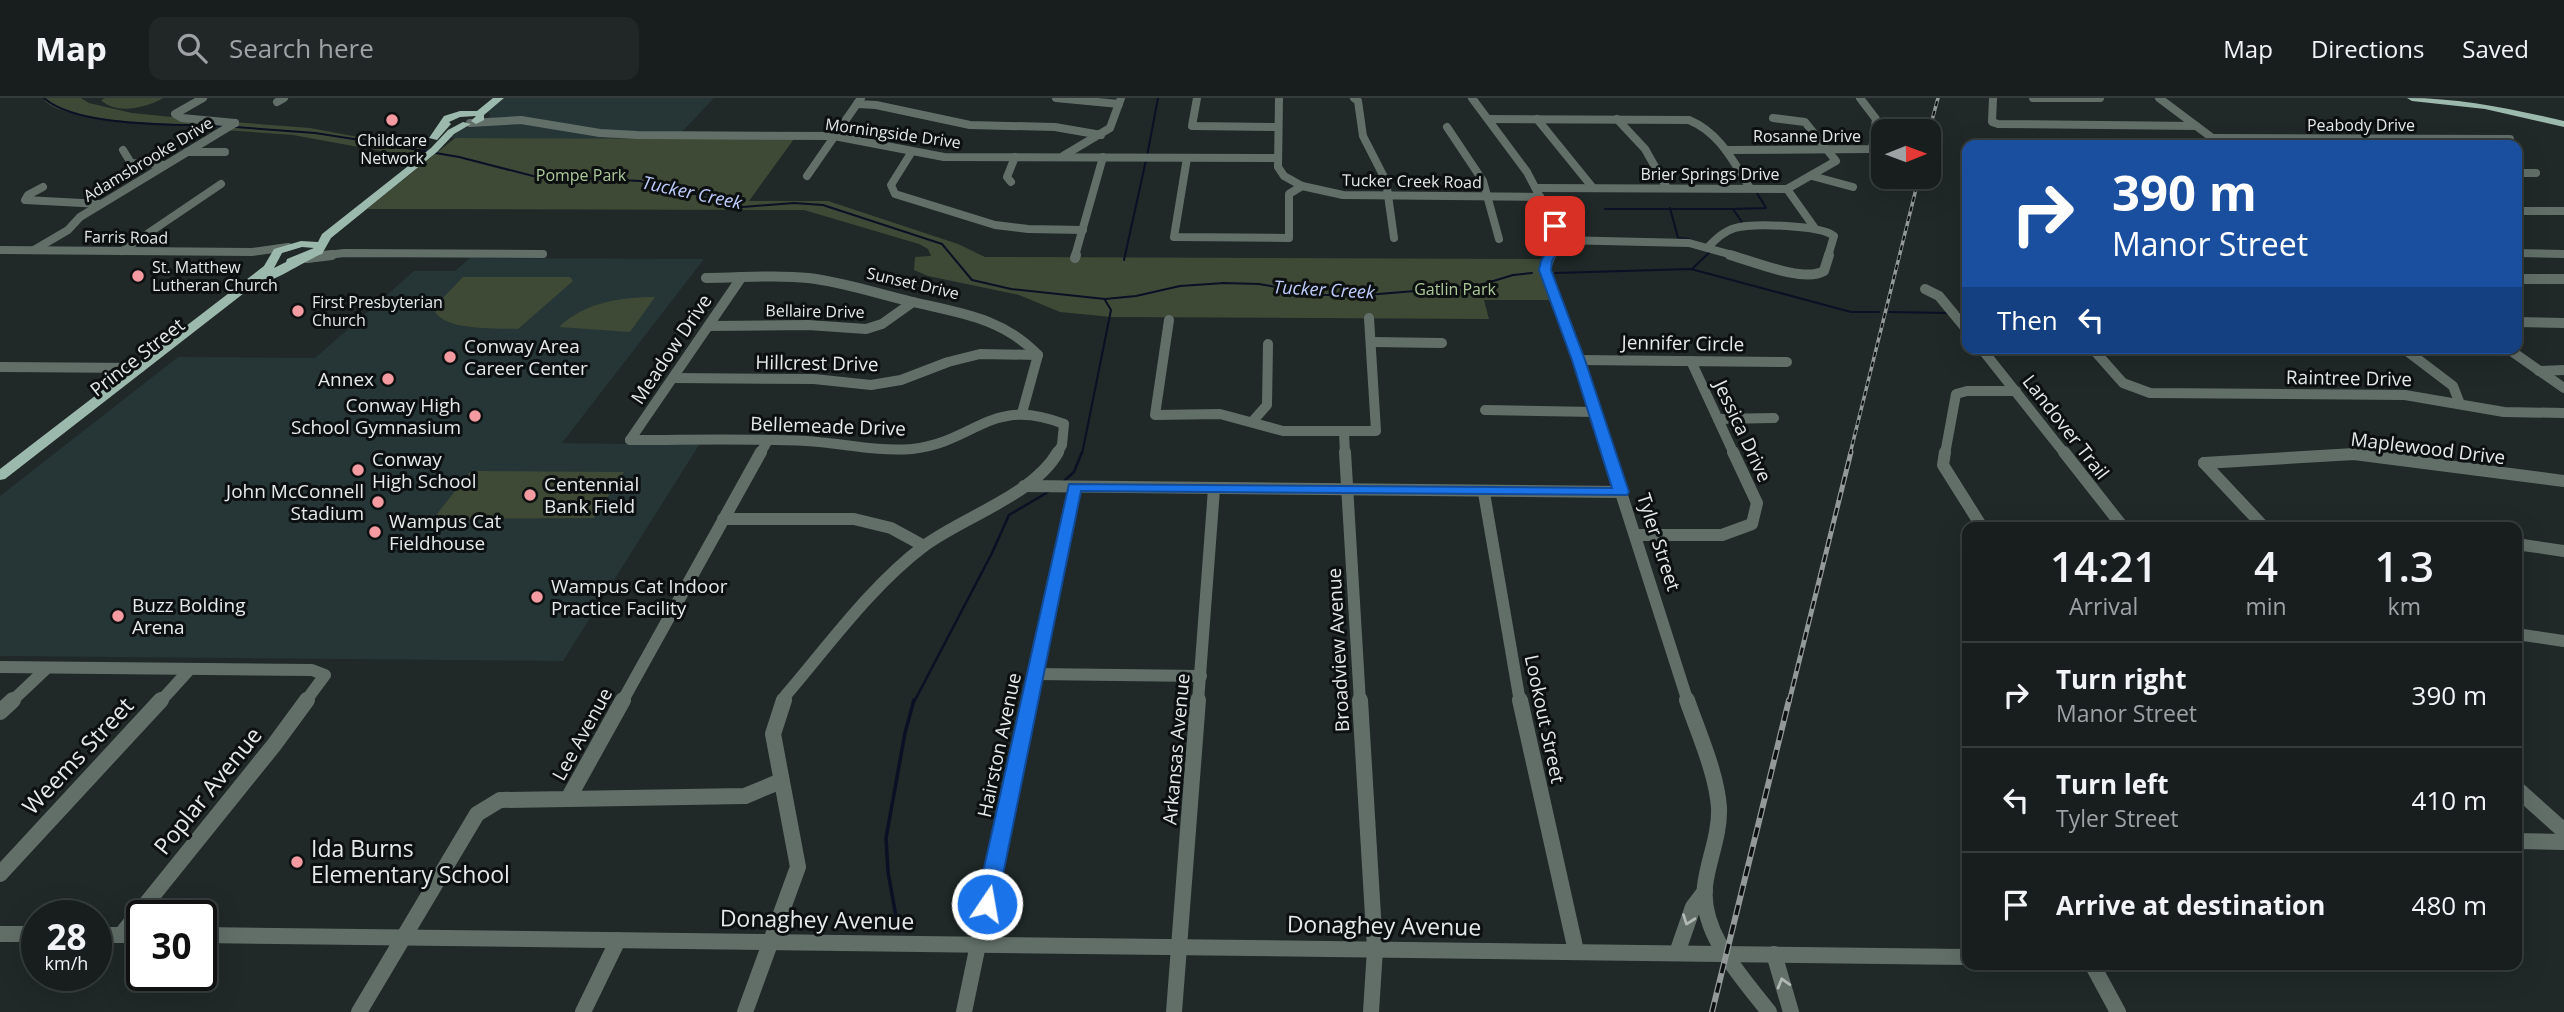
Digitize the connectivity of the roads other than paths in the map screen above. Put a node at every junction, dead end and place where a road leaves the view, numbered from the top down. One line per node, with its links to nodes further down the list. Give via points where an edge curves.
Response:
1 (203, 98): 30 (street, Adamsbrooke Drive, via 175,114 235,123)
2 (487, 98): 17 (main road)
3 (499, 98): 18 (main road)
4 (1056, 98): 16 (street)
5 (1197, 98): 28 (street, via 1192,126)
6 (1279, 98): 28 (street)
7 (1354, 98): 63 (street)
8 (1472, 98): 22 (street)
9 (1860, 98): 38 (street, Rosanne Drive, via 1876,119 1872,149)
10 (1993, 98): 27 (street, via 1990,118 1994,124)
11 (2033, 98): 12 (street)
12 (2100, 98)
13 (2159, 98): 27 (street)
14 (2412, 98): 26 (main road, via 2485,106)
15 (859, 101): 31 (street, via 970,125 1055,127); 32 (street)
16 (1120, 101): 31 (street, via 1113,124)
17 (458, 114): 18 (main road); 24 (main road, via 446,119)
18 (480, 115): 21 (street, Morningside Drive); 25 (main road)
19 (1617, 118): 23 (street); 37 (street, via 1689,120 1704,127); 59 (street, via 1646,149)
20 (1773, 118): 38 (street, via 1805,121)
21 (506, 119): 25 (street, Morningside Drive); 32 (street, Morningside Drive, via 615,134)
22 (1488, 119): 23 (street); 62 (street)
23 (1537, 119): 58 (street)
24 (446, 124): 25 (main road); 41 (main road)
25 (468, 124): 41 (main road)
26 (2564, 124)
27 (2196, 126): 33 (street)
28 (1278, 127): 47 (street)
29 (1447, 127): 64 (street, via 1483,181)
30 (226, 128): 39 (street, Adamsbrooke Drive)
31 (1101, 135): 44 (street)
32 (834, 136): 42 (street, Morningside Drive); 51 (street)
33 (2213, 138): 34 (street, Peabody Drive); 35 (street)
34 (2510, 139)
35 (2216, 140)
36 (123, 150): 48 (street, via 131,163)
37 (1726, 150): 38 (street, Rosanne Drive); 60 (street)
38 (1829, 150): 52 (street, Brier Springs Drive, via 1836,161)
39 (187, 152): 40 (street); 48 (street, Adamsbrooke Drive)
40 (225, 152)
41 (423, 153): 73 (main road, via 316,234); 74 (main road, via 326,236)
42 (911, 153): 43 (street, Morningside Drive); 69 (street, via 891,185 900,196 1005,227)
43 (1015, 157): 44 (street, Morningside Drive); 53 (street, via 1007,177)
44 (1061, 157): 45 (street, Morningside Drive)
45 (1103, 157): 46 (street, Morningside Drive); 69 (street)
46 (1188, 158): 47 (street, Morningside Drive); 55 (street, via 1174,237 1289,238 1289,194)
47 (1277, 158): 55 (street, via 1280,171)
48 (164, 165): 65 (street, Adamsbrooke Drive)
49 (2522, 173): 50 (street)
50 (2536, 173)
51 (807, 176)
52 (1812, 176): 57 (street); 61 (street, Brier Springs Drive)
53 (1012, 182)
54 (221, 184): 78 (street)
55 (1302, 186): 63 (street, Tucker Creek Road, via 1343,195)
56 (43, 187): 65 (street, via 24,200)
57 (1853, 187)
58 (1593, 188): 59 (street, Brier Springs Drive); 62 (street, Brier Springs Drive)
59 (1667, 188): 60 (street, Brier Springs Drive)
60 (1750, 188): 61 (street, Brier Springs Drive)
61 (1787, 189): 68 (street)
62 (1538, 192): 64 (street, Tucker Creek Road); 72 (street)
63 (1388, 196): 64 (street, Tucker Creek Road); 70 (street)
64 (1488, 197): 71 (street)
65 (101, 204): 77 (street, Adamsbrooke Drive)
66 (2522, 211): 67 (street)
67 (2564, 211)
68 (1814, 227): 75 (street, via 1731,228); 75 (street, via 1834,236 1824,271 1817,275 1798,274)
69 (1083, 230): 85 (street)
70 (1394, 238)
71 (1499, 239)
72 (1559, 240): 75 (street, via 1673,241); 110 (street, Tyler Street, via 1545,270)
73 (291, 246): 74 (main road); 79 (street, Farris Road); 84 (main road, Prince Street)
74 (320, 247): 80 (street); 86 (main road, Prince Street)
75 (1708, 247)
76 (0, 250): 77 (street, Farris Road)
77 (34, 250): 78 (street, Farris Road)
78 (121, 251): 79 (street, Farris Road)
79 (252, 252): 84 (street, Farris Road)
80 (344, 253): 82 (street); 86 (street)
81 (2522, 253): 83 (street)
82 (543, 254)
83 (2559, 254): 87 (street)
84 (274, 258): 86 (main road); 93 (main road, Prince Street, via 269,268)
85 (1075, 258)
86 (304, 259): 101 (main road, Prince Street, via 277,272)
87 (2564, 260)
88 (706, 278): 89 (street, Sunset Drive)
89 (741, 278): 94 (street, Sunset Drive, via 805,277); 100 (street, Meadow Drive)
90 (2522, 279): 91 (street)
91 (2564, 279)
92 (1925, 289): 99 (street, via 1939,296)
93 (227, 301): 101 (main road, via 228,305); 114 (main road, Prince Street)
94 (913, 302): 100 (street, Bellaire Drive, via 883,324 866,329); 109 (street, Sunset Drive, via 975,313 1008,327)
95 (1369, 318): 102 (street)
96 (1169, 320): 129 (street, via 1155,415 1220,414)
97 (2522, 322): 98 (street)
98 (2564, 323)
99 (1962, 324)
100 (709, 326): 117 (street, Meadow Drive)
101 (188, 341): 120 (main road, Prince Street)
102 (1372, 342): 103 (street); 130 (street, via 1376,431)
103 (1443, 343)
104 (1268, 344): 129 (street, via 1267,405)
105 (1986, 354): 119 (street, Landover Trail)
106 (2097, 354): 121 (street, Raintree Drive, via 2122,383 2150,393 2405,395)
107 (2411, 354): 121 (street, via 2453,386)
108 (2516, 354): 115 (street)
109 (1038, 355): 117 (street, Hillcrest Drive, via 980,354 871,385 814,379); 124 (street)
110 (1578, 360): 111 (street, Jennifer Circle); 123 (street, Tyler Street)
111 (1691, 361): 112 (street, Jennifer Circle); 128 (street, Jessica Drive)
112 (1787, 362)
113 (0, 367): 114 (street)
114 (140, 368): 120 (main road); 127 (main road, Prince Street)
115 (2539, 370): 116 (street); 118 (street)
116 (2564, 370)
117 (673, 378): 131 (street, Meadow Drive)
118 (2564, 388)
119 (2016, 391): 144 (street, via 1956,394 1943,465); 145 (street, Landover Trail)
120 (113, 400): 134 (main road, Prince Street)
121 (2460, 404): 125 (street, Raintree Drive, via 2504,412)
122 (1485, 410): 123 (street)
123 (1595, 411): 141 (street, Tyler Street)
124 (1022, 413): 132 (street, Bellemeade Drive, via 991,418 927,446 882,449); 136 (street, Bellemeade Drive, via 1046,415 1064,424 1062,445 1052,463)
125 (2564, 413)
126 (1774, 418): 128 (street)
127 (74, 419): 133 (main road, Prince Street); 134 (main road, via 20,465)
128 (1718, 419): 147 (street, Jessica Drive, via 1757,503 1752,524 1722,535)
129 (1252, 422): 130 (street, via 1283,431)
130 (1345, 432): 140 (street, Broadview Avenue)
131 (630, 440): 132 (street, Bellemeade Drive)
132 (768, 440): 143 (street, Lee Avenue)
133 (0, 476)
134 (17, 476): 138 (main road, Prince Street)
135 (2561, 484): 146 (street, Maplewood Drive, via 2354,454 2204,463)
136 (1024, 486): 137 (street); 149 (street)
137 (1074, 487): 139 (street); 156 (street, Hairston Avenue)
138 (0, 488)
139 (1214, 489): 140 (street); 157 (street, Arkansas Avenue)
140 (1348, 491): 142 (street); 178 (street, Broadview Avenue)
141 (1621, 492): 142 (street); 147 (street, Tyler Street)
142 (1484, 493): 179 (street, Lookout Street, via 1514,673)
143 (723, 519): 149 (street, via 854,519 891,528); 161 (street, Lee Avenue)
144 (1979, 522)
145 (2119, 522)
146 (2259, 522)
147 (1635, 535): 166 (street, Tyler Street, via 1720,810)
148 (2522, 545): 150 (street)
149 (924, 546): 159 (street, via 887,579 786,695 773,734)
150 (2564, 551)
151 (2522, 635): 152 (street)
152 (2564, 641)
153 (0, 667): 154 (street)
154 (47, 668): 155 (street); 158 (street)
155 (190, 669): 165 (street, Weems Street); 170 (street, Poplar Avenue, via 312,670 326,677)
156 (1035, 674): 157 (street); 176 (street, Hairston Avenue)
157 (1201, 676): 177 (street, Arkansas Avenue)
158 (0, 712)
159 (780, 781): 161 (street, via 745,796); 175 (street, via 798,867)
160 (2522, 793): 162 (street)
161 (568, 799): 173 (street, Lee Avenue, via 500,800 477,814)
162 (2564, 831)
163 (2522, 841): 164 (street)
164 (2564, 842)
165 (0, 874)
166 (1705, 891): 180 (street, one-way to 180, via 1693,907); 181 (street, Tyler Street, via 1709,919)
167 (0, 934): 168 (street)
168 (21, 934)
169 (112, 935): 170 (street)
170 (121, 935): 171 (street)
171 (126, 935)
172 (217, 935): 173 (street, Donaghey Avenue)
173 (405, 936): 174 (street, Donaghey Avenue); 185 (street, Lee Avenue)
174 (618, 940): 175 (street, Donaghey Avenue); 186 (street)
175 (771, 943): 176 (street, Donaghey Avenue); 187 (street)
176 (978, 945): 177 (street, Donaghey Avenue); 188 (street, Hairston Avenue)
177 (1179, 947): 178 (street, Donaghey Avenue); 189 (street, Arkansas Avenue)
178 (1375, 949): 179 (street, Donaghey Avenue); 190 (street, Broadview Avenue)
179 (1576, 951): 180 (street, Donaghey Avenue)
180 (1677, 953): 181 (street, Donaghey Avenue)
181 (1726, 953): 182 (street, Donaghey Avenue); 191 (street, Tyler Street)
182 (1774, 954): 183 (street, Donaghey Avenue); 192 (street, one-way to 182)
183 (1962, 957)
184 (2095, 970): 193 (street)
185 (359, 1012)
186 (583, 1012)
187 (745, 1012)
188 (964, 1012)
189 (1174, 1012)
190 (1371, 1012)
191 (1769, 1012)
192 (1791, 1012)
193 (2118, 1012)

